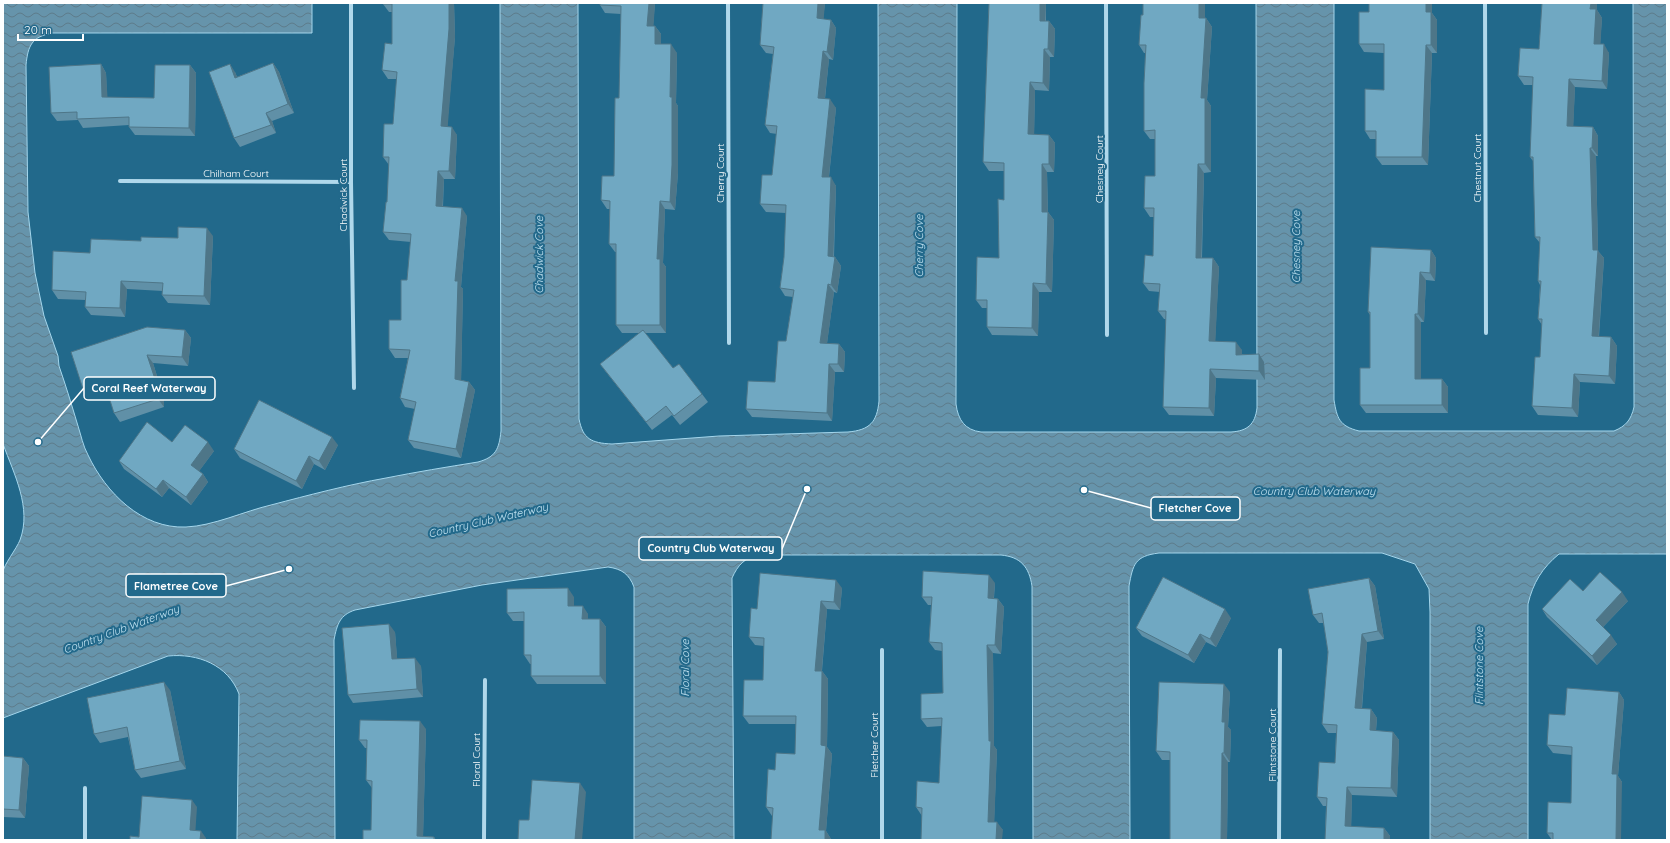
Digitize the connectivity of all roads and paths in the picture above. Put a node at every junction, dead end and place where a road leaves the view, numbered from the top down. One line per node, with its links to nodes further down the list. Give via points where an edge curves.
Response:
1 (351, 3): 6 (street, Chadwick Court)
2 (728, 3): 9 (street, Cherry Court)
3 (1106, 3): 8 (street, Chesney Court)
4 (1485, 3): 7 (street, Chestnut Court)
5 (120, 181): 6 (street, Chilham Court)
6 (351, 182): 10 (street, Chadwick Court)
7 (1486, 333)
8 (1107, 335)
9 (728, 343)
10 (354, 388)
11 (882, 650): 17 (street, Fletcher Court)
12 (1280, 650): 18 (street, Flintstone Court)
13 (484, 680): 16 (street, Floral Court)
14 (85, 788): 15 (street)
15 (85, 840)
16 (484, 840)
17 (882, 840)
18 (1279, 840)

